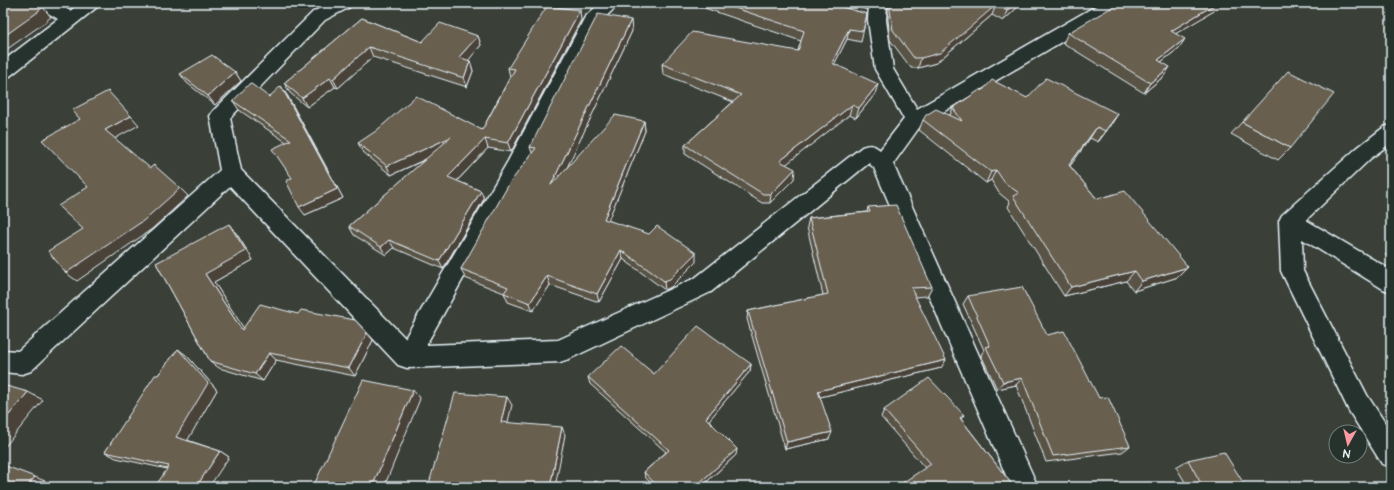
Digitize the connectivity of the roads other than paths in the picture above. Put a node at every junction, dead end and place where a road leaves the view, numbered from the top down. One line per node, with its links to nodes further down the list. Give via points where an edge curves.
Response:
1 (44, 3): 7 (street)
2 (91, 3): 7 (street)
3 (344, 3): 12 (street, via 319,16 220,116)
4 (611, 3): 15 (street, via 590,21 516,166)
5 (1114, 3): 9 (street)
6 (872, 13): 9 (street, via 884,69)
7 (71, 19): 8 (street)
8 (3, 71)
9 (914, 120): 11 (street)
10 (1391, 132): 13 (street, via 1364,153)
11 (882, 163): 15 (street, via 869,152 703,285 560,351); 18 (street)
12 (231, 173): 15 (street); 16 (street, via 22,363)
13 (1290, 221): 14 (street); 17 (street, via 1292,270 1358,403)
14 (1391, 282)
15 (407, 357)
16 (3, 362)
17 (1391, 455)
18 (1025, 487)

